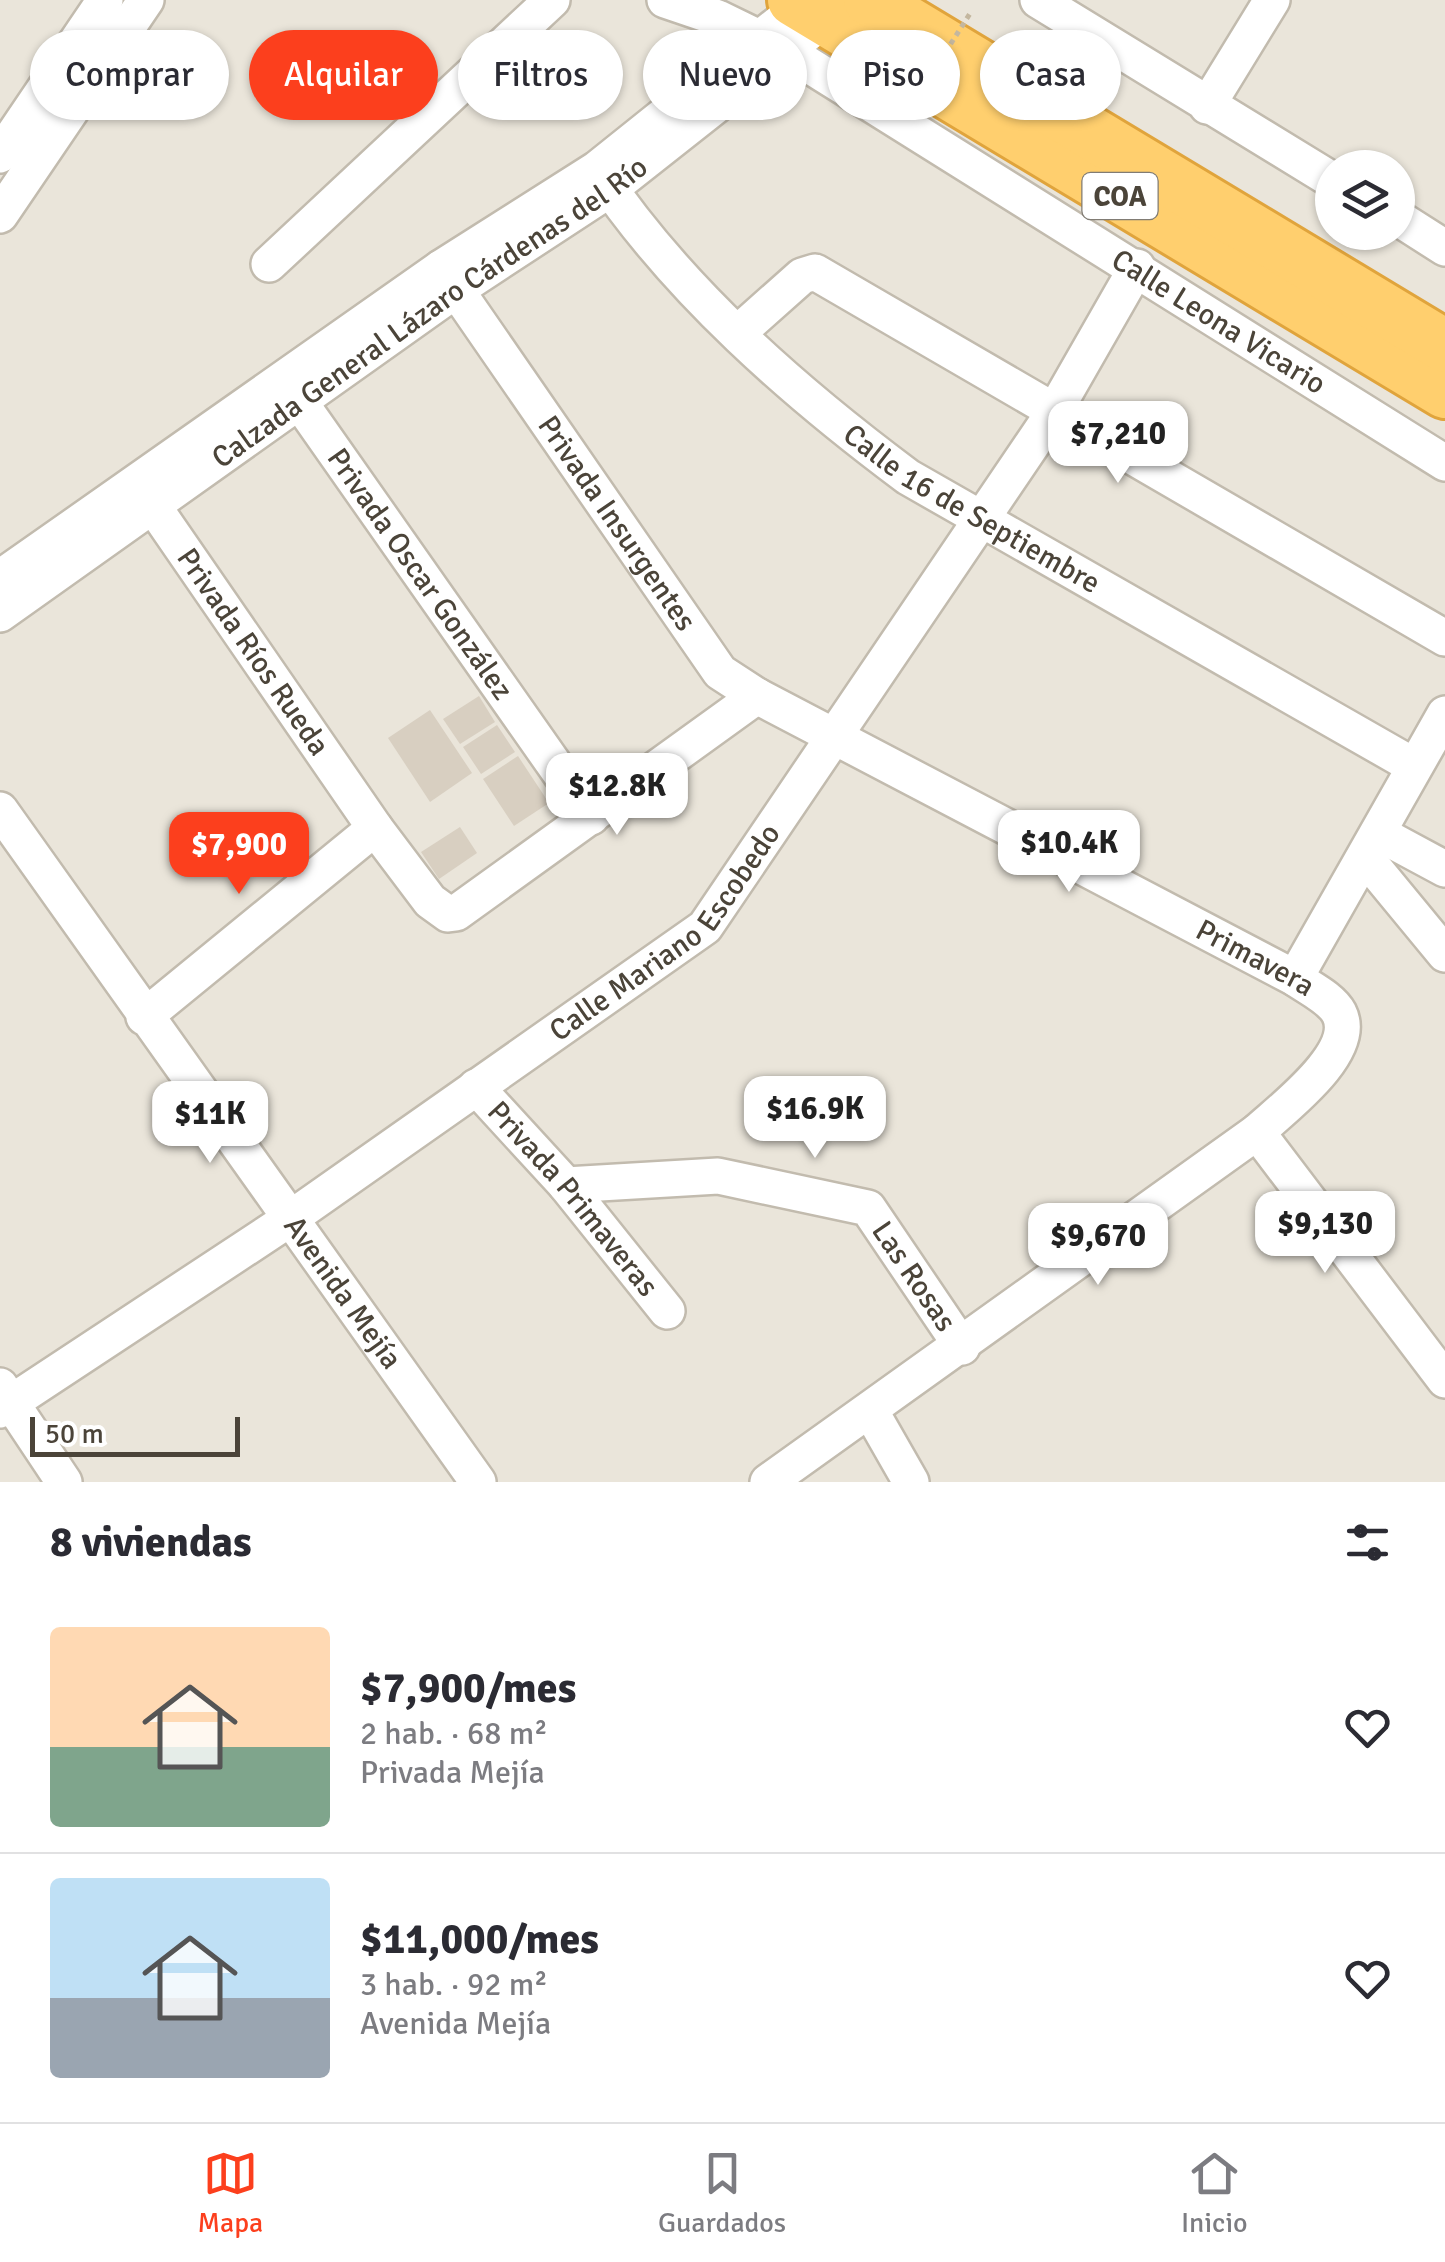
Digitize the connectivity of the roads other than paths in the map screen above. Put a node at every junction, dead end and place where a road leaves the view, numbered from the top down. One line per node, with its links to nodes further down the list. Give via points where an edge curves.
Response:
1 (105, 0): 9 (street)
2 (146, 0): 12 (street)
3 (552, 0): 15 (street)
4 (666, 0): 7 (street, Calle Leona Vicario)
5 (1038, 0): 8 (street)
6 (1272, 0): 8 (street)
7 (813, 14): 11 (street, Calzada General Lázaro Cárdenas del Río); 16 (street, Calle Leona Vicario); 19 (highway, COA); 21 (highway, COA)
8 (1207, 106): 10 (street)
9 (0, 154)
10 (1315, 170)
11 (603, 179): 17 (street, Calzada General Lázaro Cárdenas del Río); 18 (street, Calle 16 de Septiembre, via 635,224)
12 (0, 215)
13 (1415, 229): 14 (street)
14 (1445, 248)
15 (270, 264)
16 (1137, 267): 22 (street, Calle Mariano Escobedo); 23 (street, Calle Leona Vicario)
17 (449, 279): 20 (street, Calzada General Lázaro Cárdenas del Río); 29 (street, Privada Insurgentes, via 720,672)
18 (738, 332): 22 (street, via 815,272); 25 (street, Calle 16 de Septiembre, via 841,427)
19 (1445, 346)
20 (292, 390): 24 (street, Calzada General Lázaro Cárdenas del Río); 34 (street, Privada Oscar González)
21 (1445, 392)
22 (1054, 412): 25 (street, Calle Mariano Escobedo); 28 (street)
23 (1445, 464)
24 (144, 493): 26 (street, Calzada General Lázaro Cárdenas del Río); 27 (street, Calzada General Lázaro Cárdenas del Río); 35 (street, Privada Ríos Rueda)
25 (981, 519): 31 (street, Calle Mariano Escobedo); 32 (street, Calle 16 de Septiembre)
26 (0, 578)
27 (0, 614)
28 (1445, 638)
29 (758, 696): 31 (street, Privada Insurgentes); 34 (street)
30 (1445, 714): 32 (street)
31 (834, 733): 39 (street, Primavera); 41 (street, Calle Mariano Escobedo, via 705,926)
32 (1414, 766): 36 (street)
33 (0, 810): 40 (street, Avenida Mejía)
34 (591, 816): 35 (street, Privada Ríos Rueda, via 448,914 430,901)
35 (375, 828): 40 (street)
36 (1371, 845): 37 (street); 38 (street); 39 (street)
37 (1445, 869)
38 (1445, 954)
39 (1295, 978): 42 (street, Primavera, via 1338,1012 1343,1027 1325,1067)
40 (144, 1017): 44 (street, Avenida Mejía)
41 (476, 1087): 43 (street, Privada Primaveras); 44 (street, Calle Mariano Escobedo)
42 (1257, 1132): 46 (street); 47 (street)
43 (566, 1185): 45 (street, Privada Primaveras); 46 (street, Las Rosas, via 718,1176 868,1208)
44 (288, 1220): 48 (street, Calle Mariano Escobedo); 51 (street, Avenida Mejía)
45 (667, 1311)
46 (962, 1347): 49 (street)
47 (1445, 1380)
48 (4, 1399): 50 (street)
49 (871, 1412): 52 (street); 53 (street)
50 (64, 1482)
51 (478, 1482)
52 (768, 1482)
53 (912, 1482)

